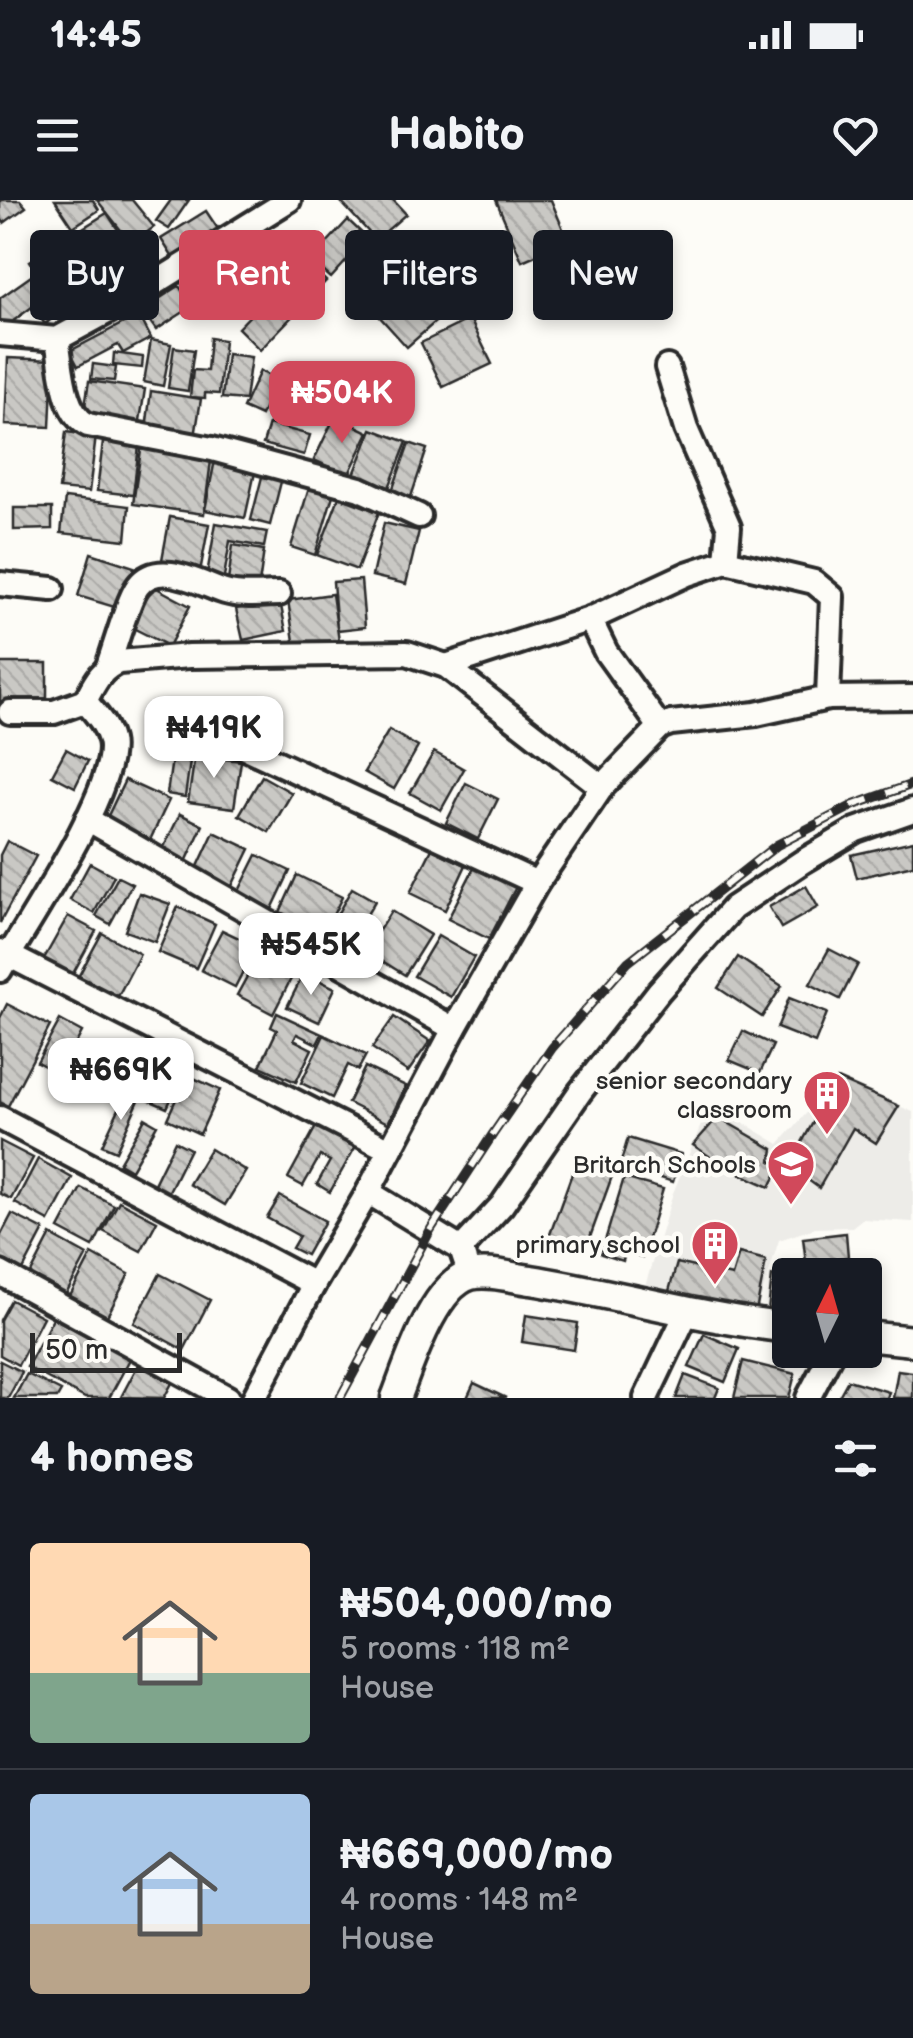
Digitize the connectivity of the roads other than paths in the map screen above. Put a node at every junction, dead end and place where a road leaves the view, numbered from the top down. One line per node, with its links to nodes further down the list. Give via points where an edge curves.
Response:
1 (289, 200): 3 (street)
2 (0, 334): 3 (street)
3 (57, 339): 5 (street, via 70,406 88,426 212,449 360,489)
4 (667, 367): 6 (street, via 729,526)
5 (418, 516)
6 (726, 562): 10 (street); 14 (street, via 814,582 832,597)
7 (0, 584): 8 (street)
8 (52, 590)
9 (280, 594): 11 (street, via 228,593 200,581 153,576 138,586)
10 (590, 619): 12 (street); 17 (street)
11 (108, 666): 12 (street, via 189,656 407,653); 15 (street)
12 (446, 666): 19 (street)
13 (913, 697): 14 (street)
14 (828, 698): 17 (street)
15 (85, 701): 16 (street, via 54,712); 21 (street, via 112,744 106,782)
16 (10, 712)
17 (660, 726): 19 (street)
18 (222, 737): 22 (street)
19 (602, 787): 22 (street)
20 (913, 810): 28 (street, via 856,830 733,908 580,1092)
21 (87, 819): 23 (street); 24 (street)
22 (537, 883): 24 (street)
23 (3, 959): 26 (street)
24 (454, 1029): 26 (street)
25 (0, 1118): 30 (street)
26 (390, 1150): 27 (street)
27 (368, 1192): 28 (street); 30 (street)
28 (465, 1262): 31 (street, via 493,1274); 38 (street, via 428,1322)
29 (0, 1272): 36 (street)
30 (314, 1284): 37 (street)
31 (687, 1312): 32 (street); 39 (street)
32 (772, 1326)
33 (882, 1338): 34 (street)
34 (913, 1342)
35 (824, 1368): 40 (street)
36 (228, 1398)
37 (254, 1398)
38 (396, 1398)
39 (646, 1398)
40 (808, 1398)

